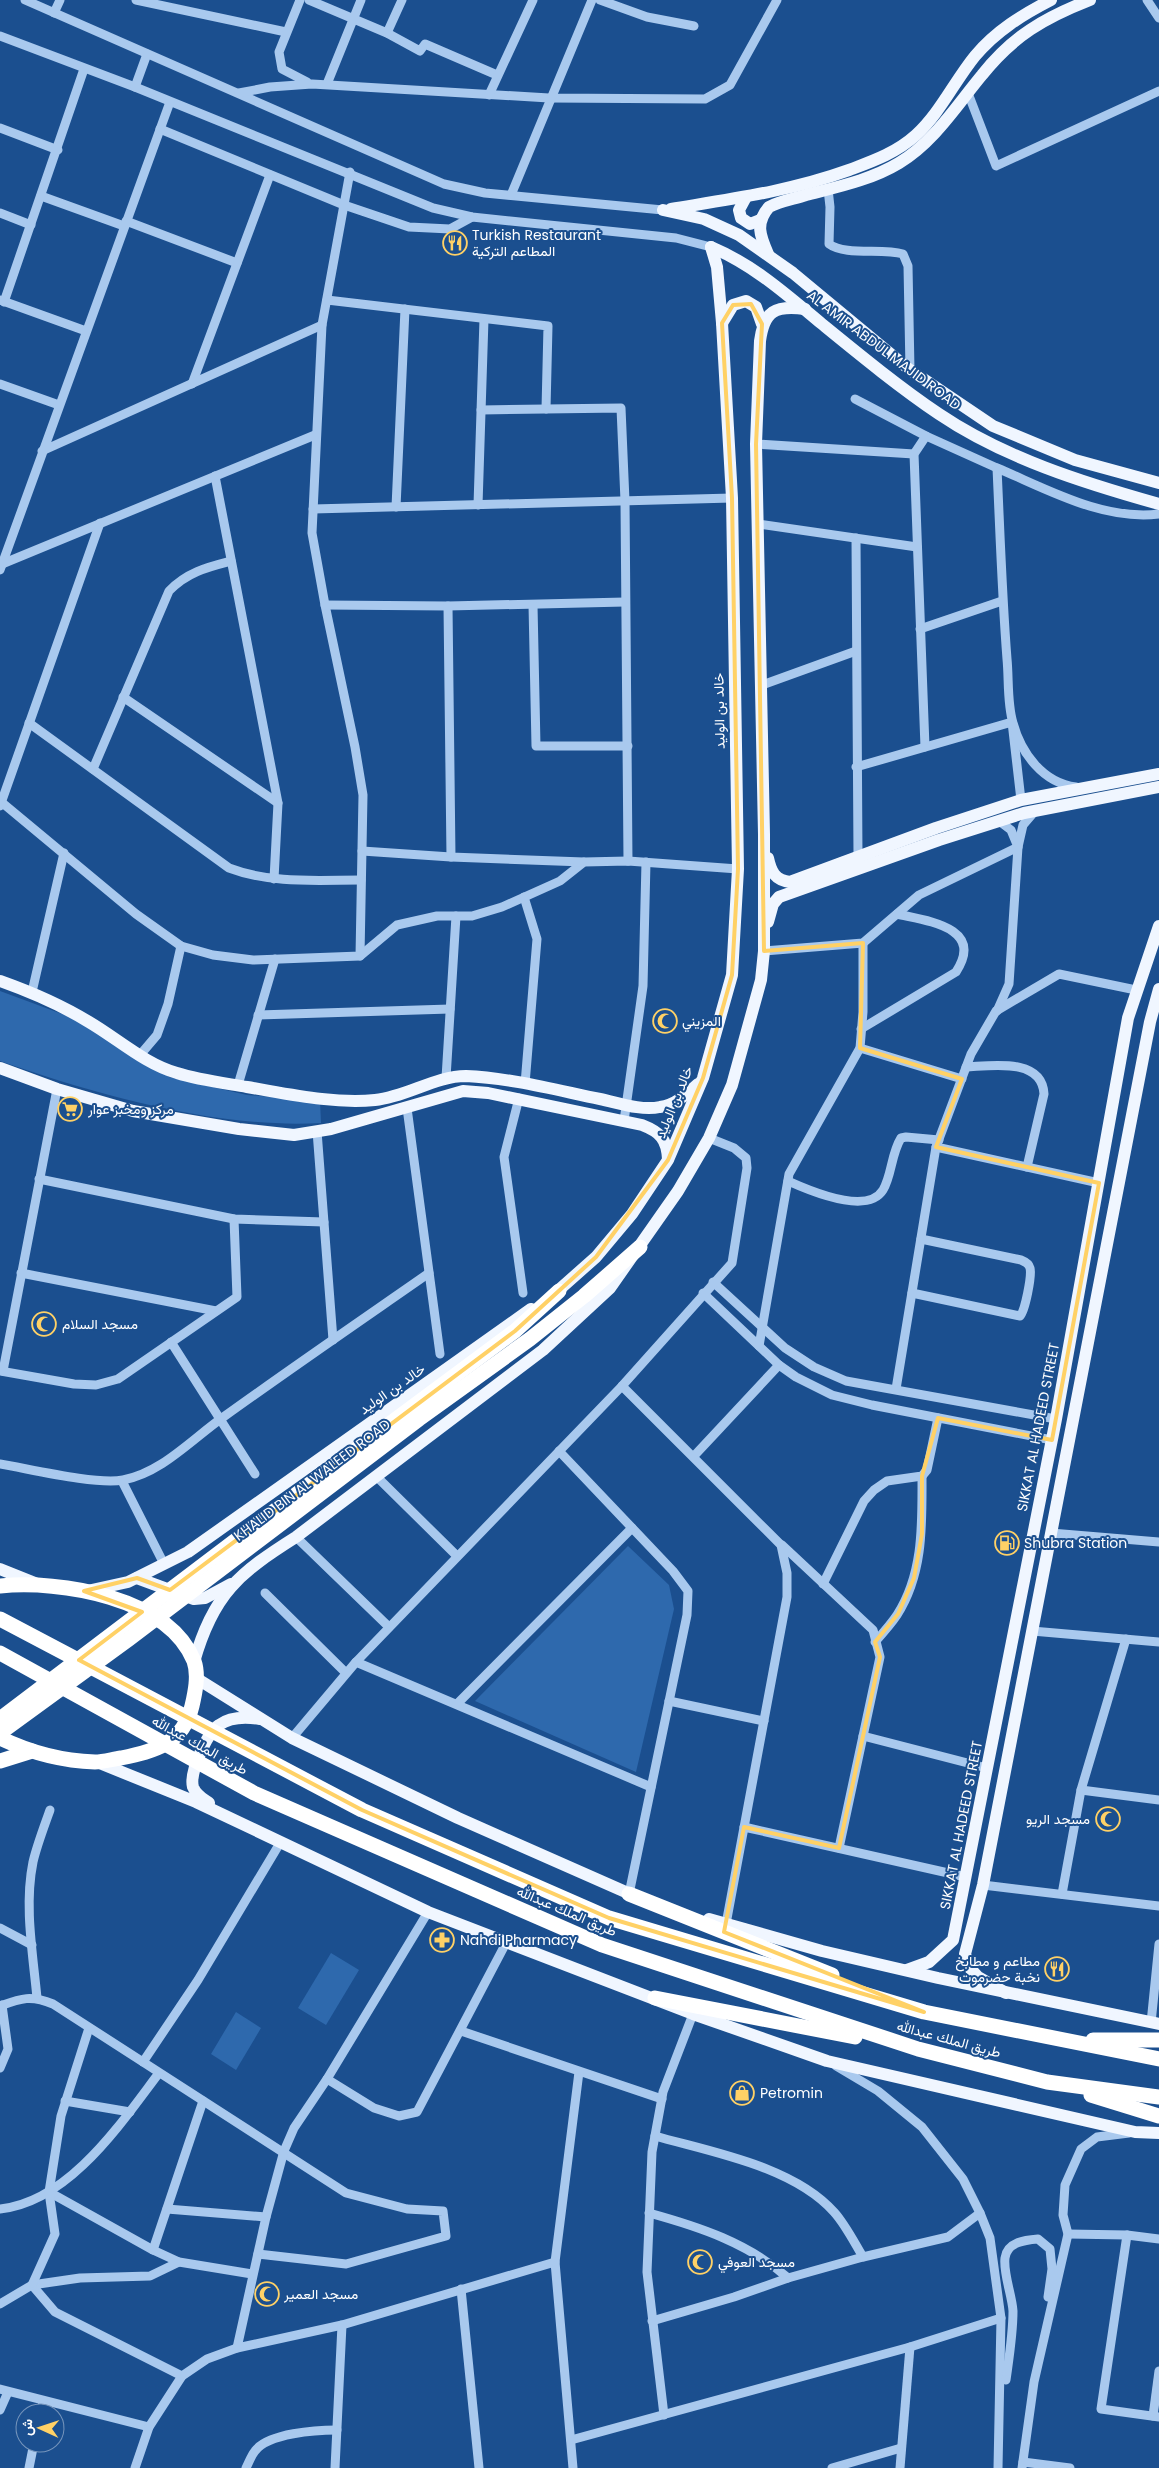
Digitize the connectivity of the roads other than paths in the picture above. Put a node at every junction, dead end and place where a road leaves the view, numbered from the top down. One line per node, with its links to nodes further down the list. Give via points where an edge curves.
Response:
1 (25, 0): 16 (street)
2 (60, 0): 16 (street)
3 (136, 0): 15 (street)
4 (300, 0): 20 (street)
5 (309, 0): 18 (street)
6 (361, 0): 18 (street)
7 (402, 0): 21 (street)
8 (533, 0): 25 (street)
9 (592, 0): 33 (street)
10 (600, 0): 19 (street, via 647,16)
11 (778, 0): 33 (street, via 730,85 705,99)
12 (1051, 0): 43 (main road, via 991,38 916,135 896,151 823,180)
13 (1090, 0): 31 (main road, via 1040,21 998,56)
14 (1147, 0): 17 (street)
15 (147, 1): 20 (street)
16 (54, 13): 23 (street)
17 (1159, 18)
18 (353, 20): 21 (street); 27 (street)
19 (694, 26)
20 (286, 32): 26 (street, via 279,52 282,69)
21 (387, 33): 25 (street, via 420,51 426,44)
22 (0, 36): 24 (street)
23 (148, 54): 28 (street); 30 (street)
24 (84, 69): 28 (street); 37 (street)
25 (497, 75): 32 (street)
26 (312, 84): 27 (street); 30 (street)
27 (326, 84): 32 (street)
28 (135, 87): 34 (street)
29 (1159, 91): 31 (street, via 996,166)
30 (238, 93): 41 (street, via 444,184)
31 (968, 93): 40 (main road, via 944,122 899,163)
32 (489, 94): 33 (street)
33 (549, 98): 41 (street)
34 (170, 102): 36 (street); 38 (street)
35 (0, 128): 37 (street)
36 (160, 129): 39 (street); 49 (street)
37 (58, 150): 42 (street)
38 (350, 172): 44 (street); 47 (street, via 433,208)
39 (270, 175): 44 (street); 53 (street)
40 (828, 189): 48 (main road, via 774,204); 63 (street, via 829,244 837,250 891,250 903,254 908,266)
41 (511, 195): 45 (street)
42 (41, 196): 49 (street); 50 (street)
43 (746, 197): 45 (main road); 48 (main road, via 739,210 741,218 750,224)
44 (344, 205): 47 (street, via 409,226 450,229); 54 (street)
45 (663, 210): 52 (main road, AL AMIR ABDUL MAJID ROAD, via 704,219 726,228)
46 (0, 214): 50 (street)
47 (472, 217): 51 (street, via 650,234)
48 (760, 220): 52 (main road, via 760,238)
49 (125, 224): 53 (street); 62 (street)
50 (32, 225): 55 (street)
51 (711, 247): 57 (main road, AL AMIR ABDUL MAJID ROAD, via 748,266); 59 (main road, خالد بن الوليد)
52 (768, 254): 63 (main road, AL AMIR ABDUL MAJID ROAD)
53 (237, 263): 65 (street)
54 (327, 300): 56 (street); 61 (street)
55 (2, 301): 62 (street)
56 (405, 309): 58 (street); 82 (street)
57 (804, 310): 60 (main road, via 777,310 770,313); 80 (main road, AL AMIR ABDUL MAJID ROAD, via 940,414 998,448 1066,475)
58 (484, 319): 68 (street); 69 (street, via 548,326)
59 (722, 323): 60 (main road, via 733,305 746,301 756,307); 78 (main road, خالد بن الوليد)
60 (762, 324): 72 (main road, خالد بن الوليد)
61 (322, 325): 65 (street); 70 (street)
62 (86, 331): 67 (street)
63 (910, 370): 77 (main road, AL AMIR ABDUL MAJID ROAD, via 993,426 1075,460)
64 (0, 384): 67 (street)
65 (192, 384): 73 (street)
66 (855, 399): 71 (street)
67 (59, 405): 73 (street)
68 (481, 410): 69 (street); 81 (street)
69 (546, 410): 79 (street, via 621,408)
70 (315, 435): 76 (street); 83 (street)
71 (926, 436): 74 (street); 75 (street)
72 (756, 444): 74 (street); 86 (main road, خالد بن الوليد)
73 (42, 451): 88 (street)
74 (914, 454): 89 (street)
75 (997, 468): 84 (street, via 1099,509 1128,515); 92 (street)
76 (215, 476): 85 (street); 90 (street)
77 (1159, 484)
78 (732, 498): 79 (street); 124 (main road, خالد بن الوليد)
79 (625, 501): 81 (street); 93 (street)
80 (1159, 504)
81 (478, 505): 82 (street)
82 (396, 507): 83 (street)
83 (313, 509): 94 (street, via 312,533)
84 (1159, 514)
85 (100, 523): 91 (street); 102 (street)
86 (759, 524): 87 (street); 99 (main road, خالد بن الوليد)
87 (856, 538): 89 (street); 98 (street)
88 (4, 543): 91 (street)
89 (917, 547): 97 (street)
90 (231, 561): 100 (street, via 200,569 179,580 169,590); 112 (street)
91 (1, 567)
92 (1002, 601): 97 (street); 101 (street)
93 (625, 602): 95 (street); 103 (street)
94 (324, 605): 96 (street); 117 (street, via 363,795)
95 (533, 605): 96 (street); 103 (street, via 536,746)
96 (448, 606): 120 (street)
97 (920, 629): 104 (street)
98 (856, 652): 99 (street); 105 (street)
99 (762, 685): 115 (main road, خالد بن الوليد)
100 (123, 697): 106 (street); 112 (street)
101 (1012, 722): 104 (street); 109 (street, via 1020,743 1046,776 1063,785); 110 (street)
102 (29, 723): 106 (street); 111 (street)
103 (628, 746): 121 (street)
104 (925, 747): 105 (street)
105 (856, 767): 119 (street)
106 (93, 769): 125 (street, via 229,868)
107 (1159, 774): 109 (main road)
108 (1159, 787): 113 (main road)
109 (1086, 788): 110 (main road)
110 (1021, 800): 119 (main road)
111 (0, 803): 118 (street)
112 (278, 803): 125 (street)
113 (1035, 811): 114 (main road); 116 (street, via 1023,825)
114 (999, 821): 116 (street, via 1011,830); 133 (main road, via 779,897 768,917)
115 (764, 834): 119 (main road, via 772,874 780,880 790,882); 133 (main road, خالد بن الوليد)
116 (1018, 846): 128 (street, via 919,895); 141 (street, via 1010,984)
117 (362, 851): 120 (street); 126 (street)
118 (64, 854): 132 (street); 138 (street)
119 (858, 856)
120 (451, 857): 122 (street)
121 (628, 861): 122 (street); 123 (street)
122 (584, 862): 127 (street, via 560,881)
123 (646, 862): 124 (street); 155 (street, via 643,986)
124 (738, 869): 149 (main road, خالد بن الوليد, via 732,975)
125 (274, 879): 126 (street)
126 (361, 880): 134 (street)
127 (524, 897): 129 (street, via 479,914); 151 (street, via 537,938)
128 (897, 914): 131 (street); 143 (street, via 941,924 955,932 963,944 964,960 956,972)
129 (456, 916): 134 (street, via 437,916 397,925); 140 (street)
130 (1159, 926): 137 (main road, SIKKAT AL HADEED STREET)
131 (863, 943): 133 (street); 143 (street)
132 (180, 946): 135 (street, via 213,955); 145 (street, via 158,1035)
133 (764, 951): 159 (main road, خالد بن الوليد, via 761,980 732,1085)
134 (360, 956): 135 (street)
135 (275, 959): 142 (street)
136 (0, 981): 138 (main road)
137 (1136, 990): 141 (street, via 1059,974); 165 (main road, SIKKAT AL HADEED STREET, via 1128,1018)
138 (32, 992): 145 (main road, via 89,1022)
139 (1158, 994): 200 (main road)
140 (450, 1009): 142 (street); 148 (street)
141 (996, 1011): 146 (street)
142 (258, 1015): 152 (street)
143 (862, 1029): 144 (street)
144 (860, 1048): 150 (street); 164 (street)
145 (140, 1055): 152 (main road, via 158,1067 178,1074)
146 (966, 1067): 150 (street); 162 (street, via 1007,1065 1040,1078 1044,1094)
147 (0, 1068): 153 (main road)
148 (446, 1078): 151 (main road, via 492,1077); 152 (main road, via 408,1093 375,1100 328,1100)
149 (703, 1078): 155 (main road, via 671,1104 659,1108); 161 (main road, خالد بن الوليد)
150 (962, 1079): 160 (street)
151 (525, 1084): 155 (main road)
152 (238, 1085)
153 (57, 1089): 158 (main road, via 133,1111 239,1129 294,1135); 163 (street)
154 (519, 1098): 156 (main road, via 463,1091); 157 (main road); 174 (street, via 504,1157)
155 (627, 1105): 157 (street)
156 (407, 1108): 158 (main road); 171 (street)
157 (624, 1121): 161 (main road, via 656,1131 664,1139)
158 (317, 1131): 167 (street)
159 (709, 1138): 169 (main road, خالد بن الوليد); 172 (street, via 734,1148 746,1158 747,1168 732,1263)
160 (938, 1143): 162 (street); 164 (street, via 906,1136 900,1138 883,1189 868,1200 821,1195); 168 (street)
161 (668, 1160): 173 (main road, خالد بن الوليد, via 632,1214 602,1250)
162 (1027, 1167): 165 (street)
163 (40, 1179): 166 (street); 170 (street)
164 (788, 1181): 178 (street)
165 (1099, 1183): 189 (main road, SIKKAT AL HADEED STREET)
166 (234, 1219): 167 (street); 177 (street, via 237,1297)
167 (324, 1222): 179 (street)
168 (920, 1240): 176 (street); 176 (street, via 1021,1260 1031,1271 1020,1316)
169 (640, 1247): 191 (highway, KHALID BIN AL WALEED ROAD, via 530,1339); 196 (main road, خالد بن الوليد, via 610,1288 566,1331)
170 (22, 1272): 177 (street); 184 (street)
171 (429, 1273): 179 (street); 182 (street)
172 (713, 1282): 175 (street); 178 (street)
173 (559, 1292): 191 (highway, KHALID BIN AL WALEED ROAD); 205 (main road, خالد بن الوليد, via 209,1538)
174 (523, 1293)
175 (703, 1293): 181 (street); 185 (street)
176 (912, 1293): 186 (street)
177 (216, 1311): 180 (street)
178 (762, 1327): 181 (street); 186 (street, via 785,1348 814,1367 846,1381)
179 (333, 1340): 188 (street)
180 (171, 1342): 184 (street, via 118,1379 96,1385); 188 (street)
181 (759, 1346): 183 (street)
182 (440, 1354)
183 (779, 1364): 187 (street, via 796,1377 832,1394); 193 (street)
184 (1, 1371)
185 (622, 1386): 192 (street); 193 (street)
186 (896, 1389): 189 (street)
187 (938, 1418): 190 (street); 197 (street)
188 (220, 1419): 195 (street); 198 (street, via 154,1469)
189 (1056, 1419): 190 (main road, SIKKAT AL HADEED STREET)
190 (1052, 1440): 237 (main road, SIKKAT AL HADEED STREET)
191 (367, 1449): 227 (highway, KHALID BIN AL WALEED ROAD); 230 (highway, KHALID BIN AL WALEED ROAD, via 129,1639)
192 (559, 1452): 199 (street); 204 (street)
193 (694, 1456): 203 (street)
194 (0, 1464): 198 (street, via 104,1481)
195 (255, 1474)
196 (376, 1476): 201 (main road, خالد بن الوليد); 204 (street)
197 (922, 1476): 210 (street, via 887,1481 874,1490 864,1501); 218 (street, via 922,1534 914,1578 898,1614)
198 (122, 1480): 205 (street)
199 (632, 1528): 225 (street, via 688,1591 688,1615); 226 (street)
200 (1051, 1533): 202 (street); 216 (main road)
201 (296, 1537): 209 (main road, خالد بن الوليد, via 254,1564); 215 (street)
202 (1159, 1542)
203 (781, 1545): 210 (street); 229 (street, via 788,1597)
204 (458, 1556): 215 (street)
205 (164, 1564): 207 (main road, خالد بن الوليد)
206 (0, 1569): 208 (main road)
207 (137, 1578): 209 (main road, via 194,1599 205,1598); 212 (main road, خالد بن الوليد, via 115,1586)
208 (38, 1584): 211 (highway, خالد بن الوليد); 212 (highway, خالد بن الوليد)
209 (232, 1584): 221 (main road, خالد بن الوليد, via 203,1631)
210 (823, 1584): 218 (street, via 873,1630)
211 (0, 1586)
212 (84, 1591): 221 (highway, خالد بن الوليد, via 116,1600 163,1622)
213 (265, 1593): 223 (street)
214 (0, 1619): 264 (highway, طريق الملك عبدالله, via 362,1810 609,1918)
215 (389, 1627): 222 (street)
216 (1032, 1631): 217 (street); 247 (main road)
217 (1126, 1639): 219 (street); 239 (street)
218 (875, 1642): 231 (street, via 880,1657)
219 (1159, 1642)
220 (0, 1653): 271 (highway, طريق الملك عبدالله, via 254,1793 602,1945)
221 (194, 1662): 224 (highway, خالد بن الوليد)
222 (356, 1662): 223 (street); 226 (street)
223 (346, 1674): 233 (street)
224 (196, 1686): 228 (main road); 236 (highway, خالد بن الوليد, via 190,1713 180,1733 161,1748)
225 (669, 1701): 229 (street); 238 (street)
226 (457, 1704): 238 (street)
227 (0, 1719)
228 (265, 1721): 233 (main road); 242 (main road, via 234,1719 216,1727 194,1769 192,1781 196,1792)
229 (764, 1721): 243 (street)
230 (0, 1733)
231 (863, 1736): 237 (street); 245 (street)
232 (0, 1738): 234 (highway, خالد بن الوليد)
233 (292, 1738): 248 (main road, via 458,1818)
234 (32, 1751): 235 (highway, خالد بن الوليد); 236 (highway, خالد بن الوليد)
235 (0, 1761)
236 (97, 1762): 242 (main road, via 196,1802)
237 (987, 1768): 246 (main road, SIKKAT AL HADEED STREET)
238 (651, 1787): 248 (street)
239 (1081, 1790): 240 (street); 249 (street)
240 (1159, 1800)
241 (50, 1810): 258 (street, via 33,1863 30,1895)
242 (226, 1818): 244 (main road)
243 (744, 1827): 245 (street); 252 (street)
244 (280, 1843): 251 (main road); 274 (street, via 198,1980)
245 (839, 1848): 246 (street)
246 (966, 1876): 254 (main road, SIKKAT AL HADEED STREET)
247 (983, 1885): 249 (street); 255 (main road)
248 (629, 1894): 252 (main road); 264 (highway)
249 (1062, 1894): 250 (street)
250 (1159, 1906)
251 (428, 1912): 256 (main road); 278 (street)
252 (726, 1924): 259 (main road, via 822,1951)
253 (0, 1928): 258 (street)
254 (953, 1940): 255 (main road); 259 (main road, via 929,1962)
255 (967, 1942): 260 (main road, via 965,1954 969,1967 978,1977)
256 (506, 1943): 262 (main road); 268 (street)
257 (1159, 1944): 266 (street)
258 (32, 1945): 261 (street)
259 (907, 1970): 260 (main road)
260 (1006, 1993): 266 (main road)
261 (37, 1998): 263 (street, via 22,1998); 267 (street, via 53,2004)
262 (655, 1998): 265 (main road); 271 (highway)
263 (1, 2006): 275 (street, via 8,2049)
264 (924, 2012): 269 (highway, طريق الملك عبدالله)
265 (694, 2014): 273 (main road); 281 (street)
266 (1155, 2024)
267 (89, 2028): 274 (street); 282 (street)
268 (462, 2031): 276 (street); 278 (street, via 417,2112 399,2116 374,2108)
269 (1054, 2039): 270 (highway); 272 (highway, طريق الملك عبدالله)
270 (1159, 2040)
271 (918, 2049): 279 (highway, طريق الملك عبدالله)
272 (1159, 2059)
273 (827, 2061): 286 (main road); 293 (street, via 878,2091 922,2127 963,2179)
274 (143, 2062): 277 (street)
275 (0, 2068)
276 (579, 2072): 281 (street); 303 (street)
277 (160, 2073): 283 (street); 284 (street)
278 (327, 2079): 289 (street, via 294,2128)
279 (1047, 2082): 280 (highway, طريق الملك عبدالله); 285 (highway)
280 (1159, 2097)
281 (662, 2099): 288 (street)
282 (65, 2101): 284 (street); 290 (street)
283 (203, 2101): 289 (street); 292 (street)
284 (130, 2112): 290 (street, via 98,2152)
285 (1159, 2116)
286 (1135, 2132): 287 (main road); 296 (street, via 1097,2137 1081,2149 1065,2185 1063,2215)
287 (1159, 2133)
288 (655, 2136): 294 (street); 301 (street, via 752,2162 805,2188 834,2212)
289 (284, 2151): 295 (street); 300 (street, via 346,2193 407,2209 443,2211 446,2236 346,2264)
290 (49, 2192): 291 (street); 299 (street); 306 (street, via 55,2234)
291 (0, 2209)
292 (167, 2209): 295 (street); 299 (street)
293 (980, 2213): 301 (street, via 948,2237); 309 (street, via 990,2238)
294 (649, 2214): 305 (street, via 691,2225 740,2244); 310 (street, via 647,2272)
295 (266, 2217): 300 (street)
296 (1068, 2234): 297 (street); 316 (street)
297 (1127, 2235): 298 (street); 321 (street, via 1101,2409)
298 (1159, 2239)
299 (153, 2250): 302 (street)
300 (258, 2254): 304 (street)
301 (863, 2257): 305 (street)
302 (179, 2262): 304 (street); 306 (street, via 150,2276 80,2278)
303 (555, 2262): 307 (street); 325 (street)
304 (252, 2274): 313 (street)
305 (788, 2278): 310 (street)
306 (32, 2285): 308 (street); 315 (street, via 56,2312)
307 (461, 2289): 311 (street); 333 (street)
308 (0, 2304)
309 (1001, 2318): 312 (street); 322 (street)
310 (652, 2321): 320 (street)
311 (342, 2325): 313 (street); 324 (street)
312 (910, 2347): 320 (street); 326 (street)
313 (237, 2348): 315 (street, via 207,2359)
314 (1159, 2370): 321 (street)
315 (182, 2376): 323 (street)
316 (1034, 2382): 322 (street, via 1052,2269 1050,2249 1038,2239 1020,2240 1010,2248 1005,2258 1013,2311); 328 (street)
317 (4, 2390): 318 (street); 319 (street)
318 (43, 2401): 323 (street)
319 (0, 2410)
320 (664, 2415): 325 (street)
321 (1156, 2417)
322 (1000, 2422): 337 (street)
323 (148, 2427): 330 (street)
324 (337, 2430): 331 (street, via 282,2436 256,2449); 332 (street)
325 (571, 2440): 334 (street)
326 (901, 2448): 335 (street); 336 (street)
327 (32, 2453): 329 (street)
328 (1023, 2465): 338 (street)
329 (29, 2468)
330 (134, 2468)
331 (246, 2468)
332 (335, 2468)
333 (479, 2468)
334 (573, 2468)
335 (832, 2468)
336 (900, 2468)
337 (998, 2468)
338 (1070, 2468)

